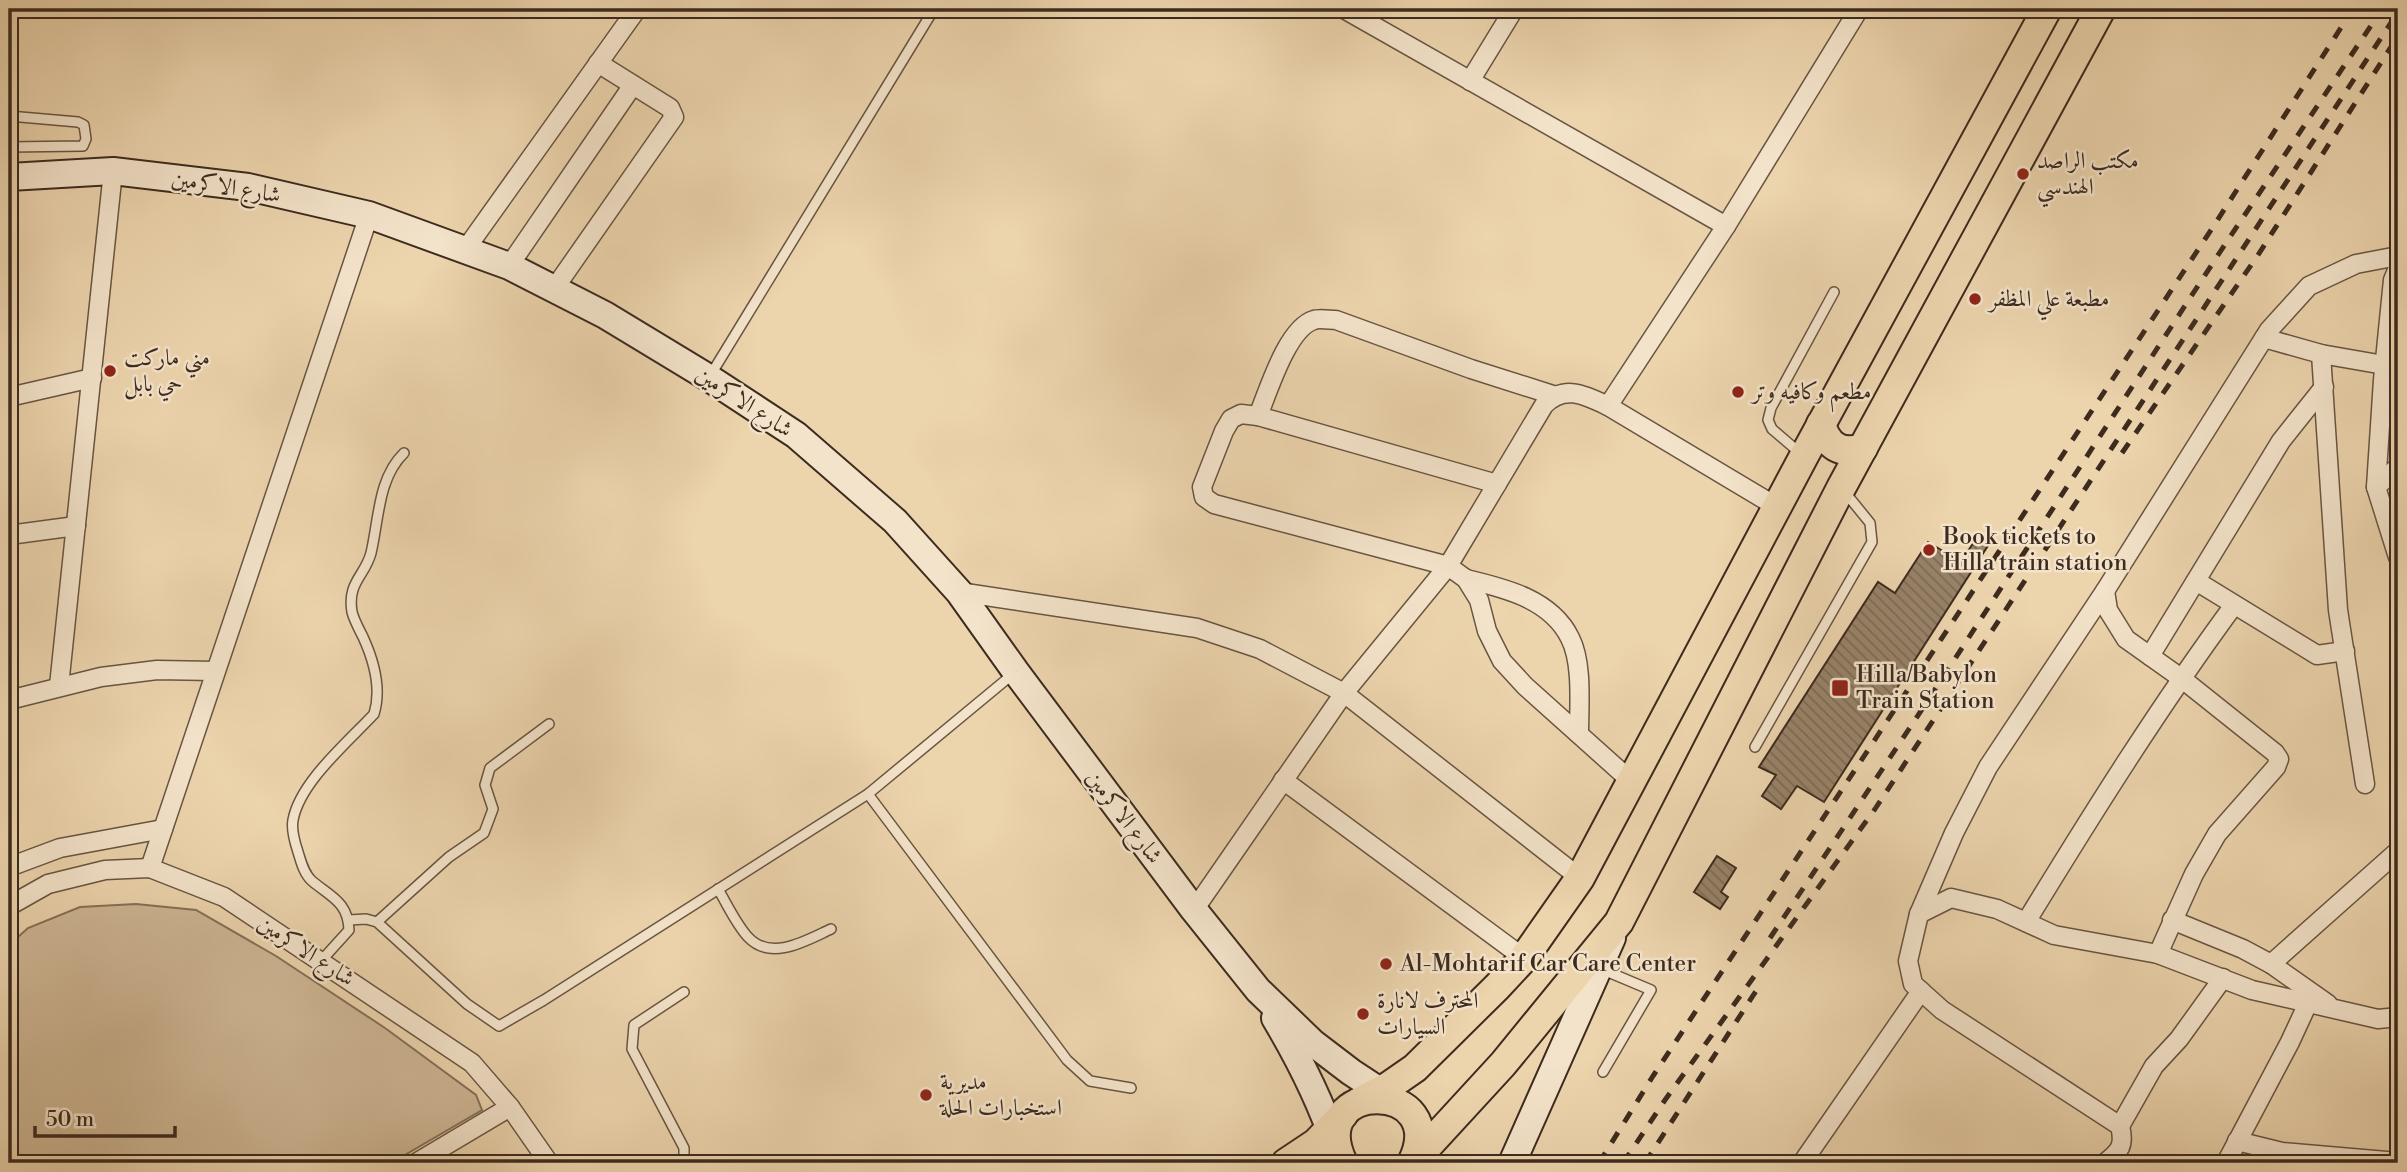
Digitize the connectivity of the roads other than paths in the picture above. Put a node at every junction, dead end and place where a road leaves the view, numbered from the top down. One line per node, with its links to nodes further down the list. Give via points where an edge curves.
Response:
1 (637, 9): 8 (street)
2 (934, 9): 27 (lane)
3 (1344, 9): 9 (street)
4 (1514, 9): 9 (street)
5 (1859, 9): 16 (street)
6 (2047, 9): 33 (main road)
7 (2101, 9): 34 (main road)
8 (598, 63): 10 (street); 17 (street)
9 (1470, 81): 16 (street)
10 (633, 85): 19 (street); 21 (street, via 670,108 674,117)
11 (9, 116): 12 (lane, via 78,122 84,125 86,139 83,146)
12 (9, 147)
13 (113, 172): 14 (street, شارع الاكرمين); 15 (street, شارع الاكرمين, via 248,187); 26 (street)
14 (9, 177)
15 (369, 215): 17 (street, شارع الاكرمين); 54 (street)
16 (1726, 226): 31 (street)
17 (465, 250): 19 (street, شارع الاكرمين)
18 (2398, 256): 23 (street, via 2356,264 2309,286)
19 (509, 266): 21 (street, شارع الاكرمين)
20 (2398, 268): 25 (street)
21 (554, 289): 27 (street, شارع الاكرمين)
22 (1834, 292): 36 (lane, via 1768,420 1772,429)
23 (2264, 338): 24 (street); 49 (street)
24 (2321, 354): 25 (street); 28 (street)
25 (2384, 365): 39 (street)
26 (92, 378): 30 (street); 43 (street)
27 (709, 378): 50 (street, شارع الاكرمين, via 796,435 876,503)
28 (2324, 387): 48 (street, via 2281,441); 52 (street, via 2338,610)
29 (1553, 396): 31 (street, via 1567,393); 32 (street, via 1336,320 1314,319 1287,347); 38 (street)
30 (9, 397)
31 (1608, 406): 41 (street)
32 (1258, 416): 38 (street); 46 (street, via 1241,414 1231,419 1202,487 1204,498)
33 (1821, 424): 34 (main road, via 1827,440 1837,448); 36 (main road)
34 (1863, 448): 40 (main road)
35 (404, 453): 76 (lane, via 381,496 370,556 351,595 352,614 368,649 379,699 373,714 311,782 292,823 309,878 342,904)
36 (1804, 456): 41 (main road)
37 (2398, 467): 39 (street)
38 (1497, 484): 46 (street)
39 (2376, 487): 45 (street)
40 (1841, 488): 42 (main road); 62 (lane, via 1870,523 1872,542)
41 (1782, 498): 42 (main road, via 1795,486 1812,489); 64 (main road)
42 (1828, 515): 79 (main road)
43 (76, 526): 44 (street); 57 (street)
44 (9, 535)
45 (2398, 557)
46 (1448, 566): 47 (street); 58 (street)
47 (1466, 579): 61 (street, via 1502,661); 61 (street, via 1507,589 1556,617 1571,639 1578,675)
48 (2196, 581): 51 (street); 53 (street)
49 (2105, 590): 53 (street, via 2108,610 2126,639); 75 (street, via 1988,767)
50 (959, 592): 55 (street, شارع الاكرمين); 58 (street, via 1197,628 1260,649)
51 (2234, 605): 52 (street, via 2317,655); 56 (street)
52 (2345, 652): 65 (street)
53 (2150, 656): 56 (street)
54 (215, 671): 57 (street, via 157,670); 67 (street)
55 (1016, 672): 66 (lane); 74 (street, شارع الاكرمين)
56 (2181, 678): 77 (street, via 2280,760 2217,834); 80 (street)
57 (59, 686): 59 (street)
58 (1344, 692): 63 (street); 71 (street)
59 (9, 699)
60 (549, 723): 78 (lane, via 490,768 485,785 493,810 484,833 449,857)
61 (1579, 734): 64 (street)
62 (1755, 747)
63 (1283, 780): 74 (street); 83 (street)
64 (1631, 781): 71 (main road)
65 (2365, 784)
66 (869, 794): 72 (lane); 95 (lane, via 1067,1060 1090,1081)
67 (163, 829): 69 (street, via 60,848); 70 (street)
68 (2398, 851): 85 (street)
69 (9, 867)
70 (150, 868): 73 (street, شارع الاكرمين, via 105,870 48,884); 84 (street, شارع الاكرمين, via 224,897)
71 (1580, 878): 83 (main road)
72 (718, 890): 78 (lane, via 499,1026 467,1004); 81 (lane, via 748,938 763,946 779,949)
73 (9, 906)
74 (1194, 910): 88 (street, شارع الاكرمين)
75 (1919, 914): 80 (street, via 1951,898 1997,909); 89 (street, via 1908,961 1913,984)
76 (348, 920): 78 (lane); 84 (lane, via 349,930)
77 (2172, 920): 82 (street); 85 (street)
78 (377, 922)
79 (1619, 922): 86 (street); 105 (main road, via 1503,1064)
80 (2026, 922): 82 (street, via 2054,935)
81 (831, 929)
82 (2158, 954): 87 (street)
83 (1524, 958): 97 (main road)
84 (321, 961): 96 (street, شارع الاكرمين, via 472,1063)
85 (2270, 964): 92 (street)
86 (1599, 968): 94 (lane, via 1651,990); 106 (street)
87 (2223, 978): 91 (street); 98 (street, via 2154,1066)
88 (1258, 989): 97 (street, شارع الاكرمين, via 1306,1073); 97 (street, شارع الاكرمين, via 1313,1043)
89 (1921, 990): 98 (street, via 1942,1010); 107 (street)
90 (684, 992): 103 (lane, via 634,1025 632,1038 632,1049 684,1148)
91 (2308, 1003): 92 (street); 99 (street)
92 (2337, 1009): 93 (street, via 2378,1018)
93 (2398, 1017)
94 (1603, 1072)
95 (1131, 1088)
96 (510, 1107): 101 (street); 102 (street, شارع الاكرمين)
97 (1357, 1122): 104 (main road); 105 (main road, via 1411,1114 1419,1138)
98 (2120, 1126): 108 (street, via 2123,1139 2118,1153)
99 (2237, 1141): 100 (street, via 2282,1152); 109 (street)
100 (2398, 1162)
101 (416, 1163)
102 (549, 1163)
103 (684, 1163)
104 (1286, 1163)
105 (1412, 1163)
106 (1512, 1163)
107 (1802, 1163)
108 (2105, 1163)
109 (2226, 1163)

